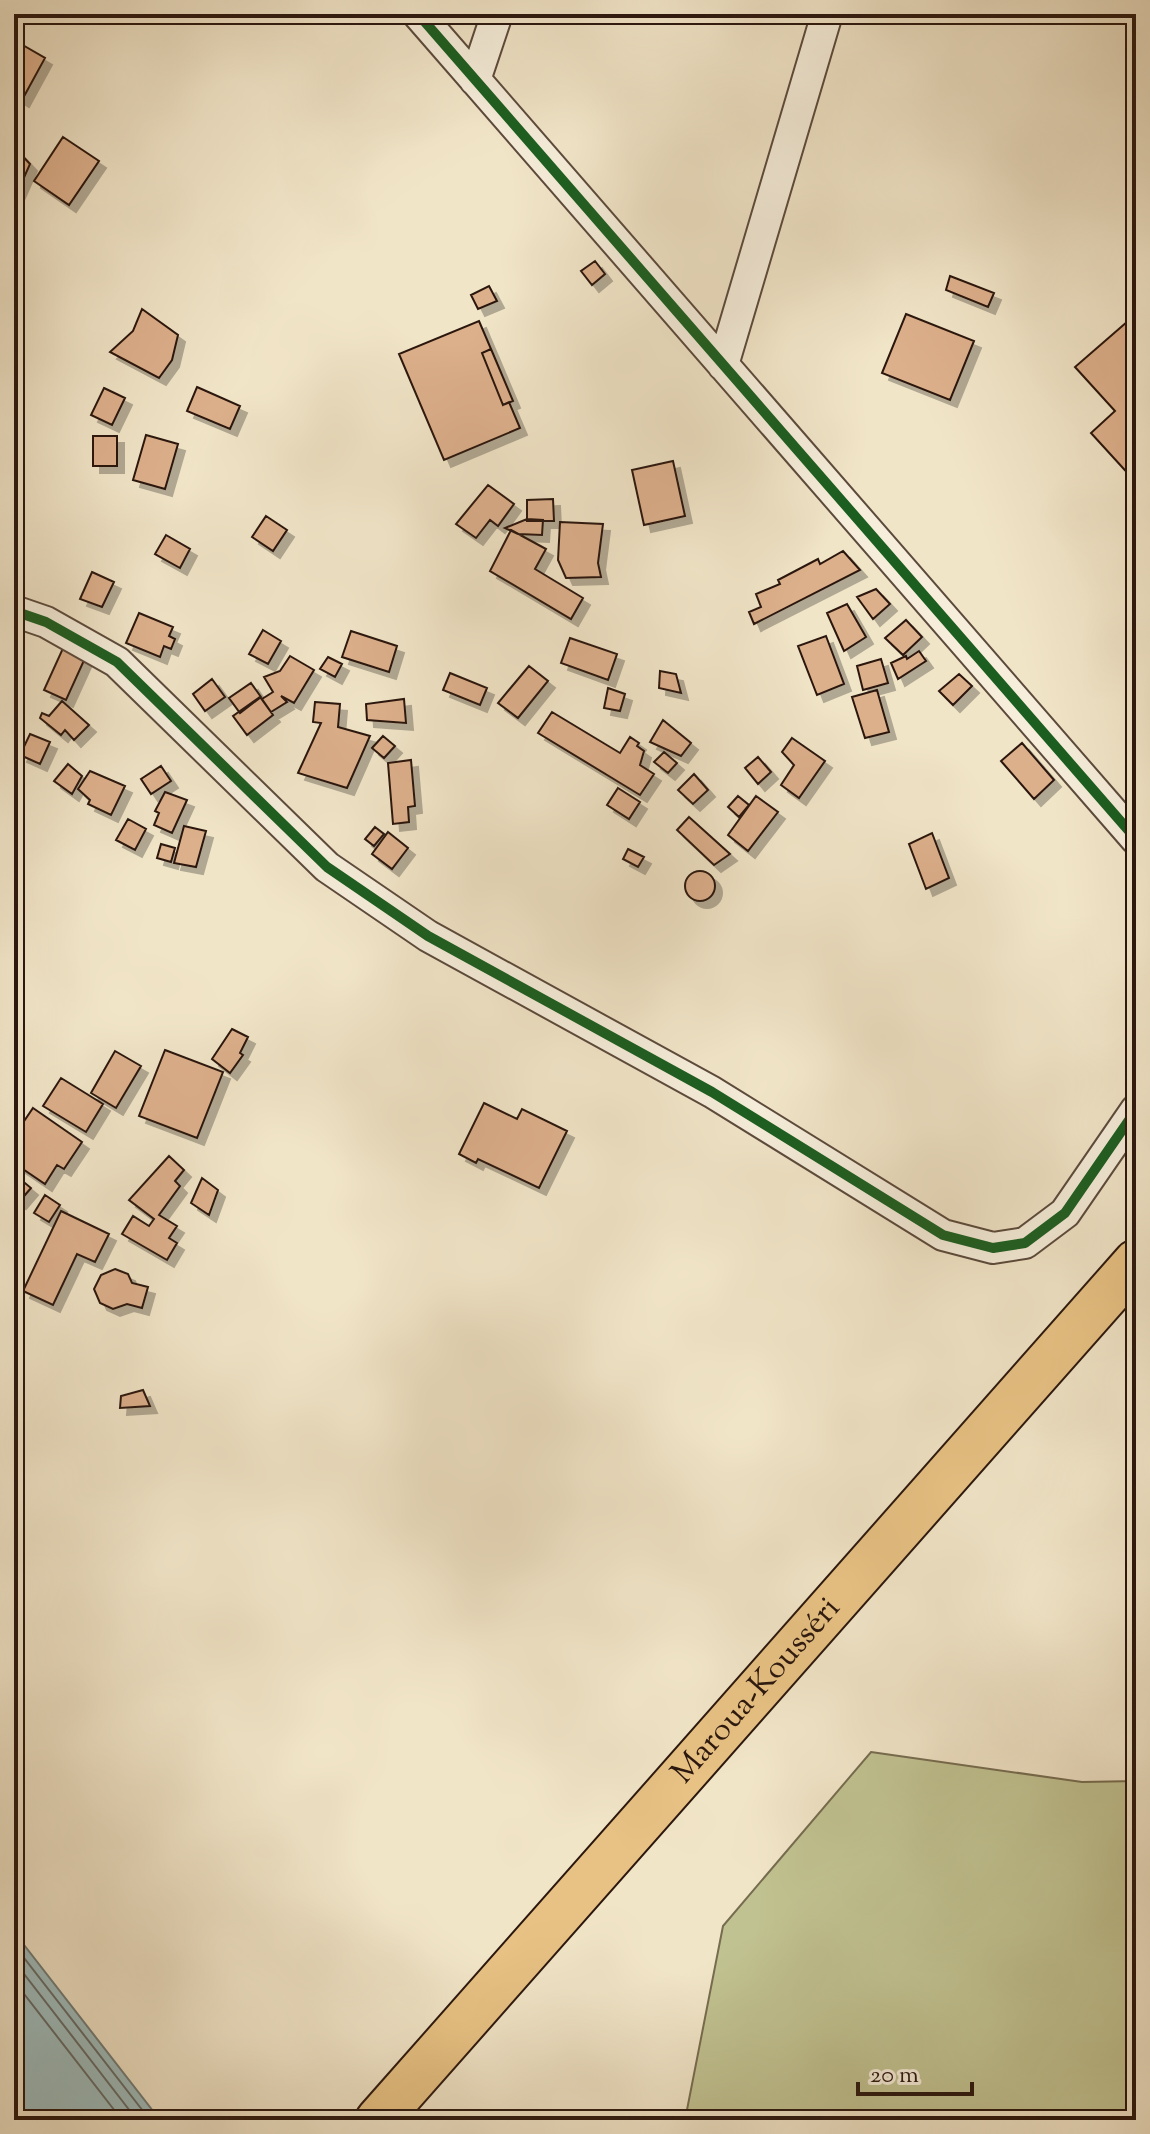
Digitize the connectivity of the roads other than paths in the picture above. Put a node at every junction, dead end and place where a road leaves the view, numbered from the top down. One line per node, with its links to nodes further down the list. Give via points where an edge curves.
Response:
1 (418, 14): 4 (street)
2 (497, 14): 4 (street)
3 (827, 14): 5 (street)
4 (475, 80): 5 (street)
5 (723, 365): 7 (street)
6 (14, 611): 8 (street, via 46,622 117,662 327,867 415,928 712,1092 943,1235 993,1248 1025,1243 1065,1213)
7 (1136, 839)
8 (1136, 1110)
9 (1136, 1262): 10 (highway, Maroua-Kousséri)
10 (378, 2120)

